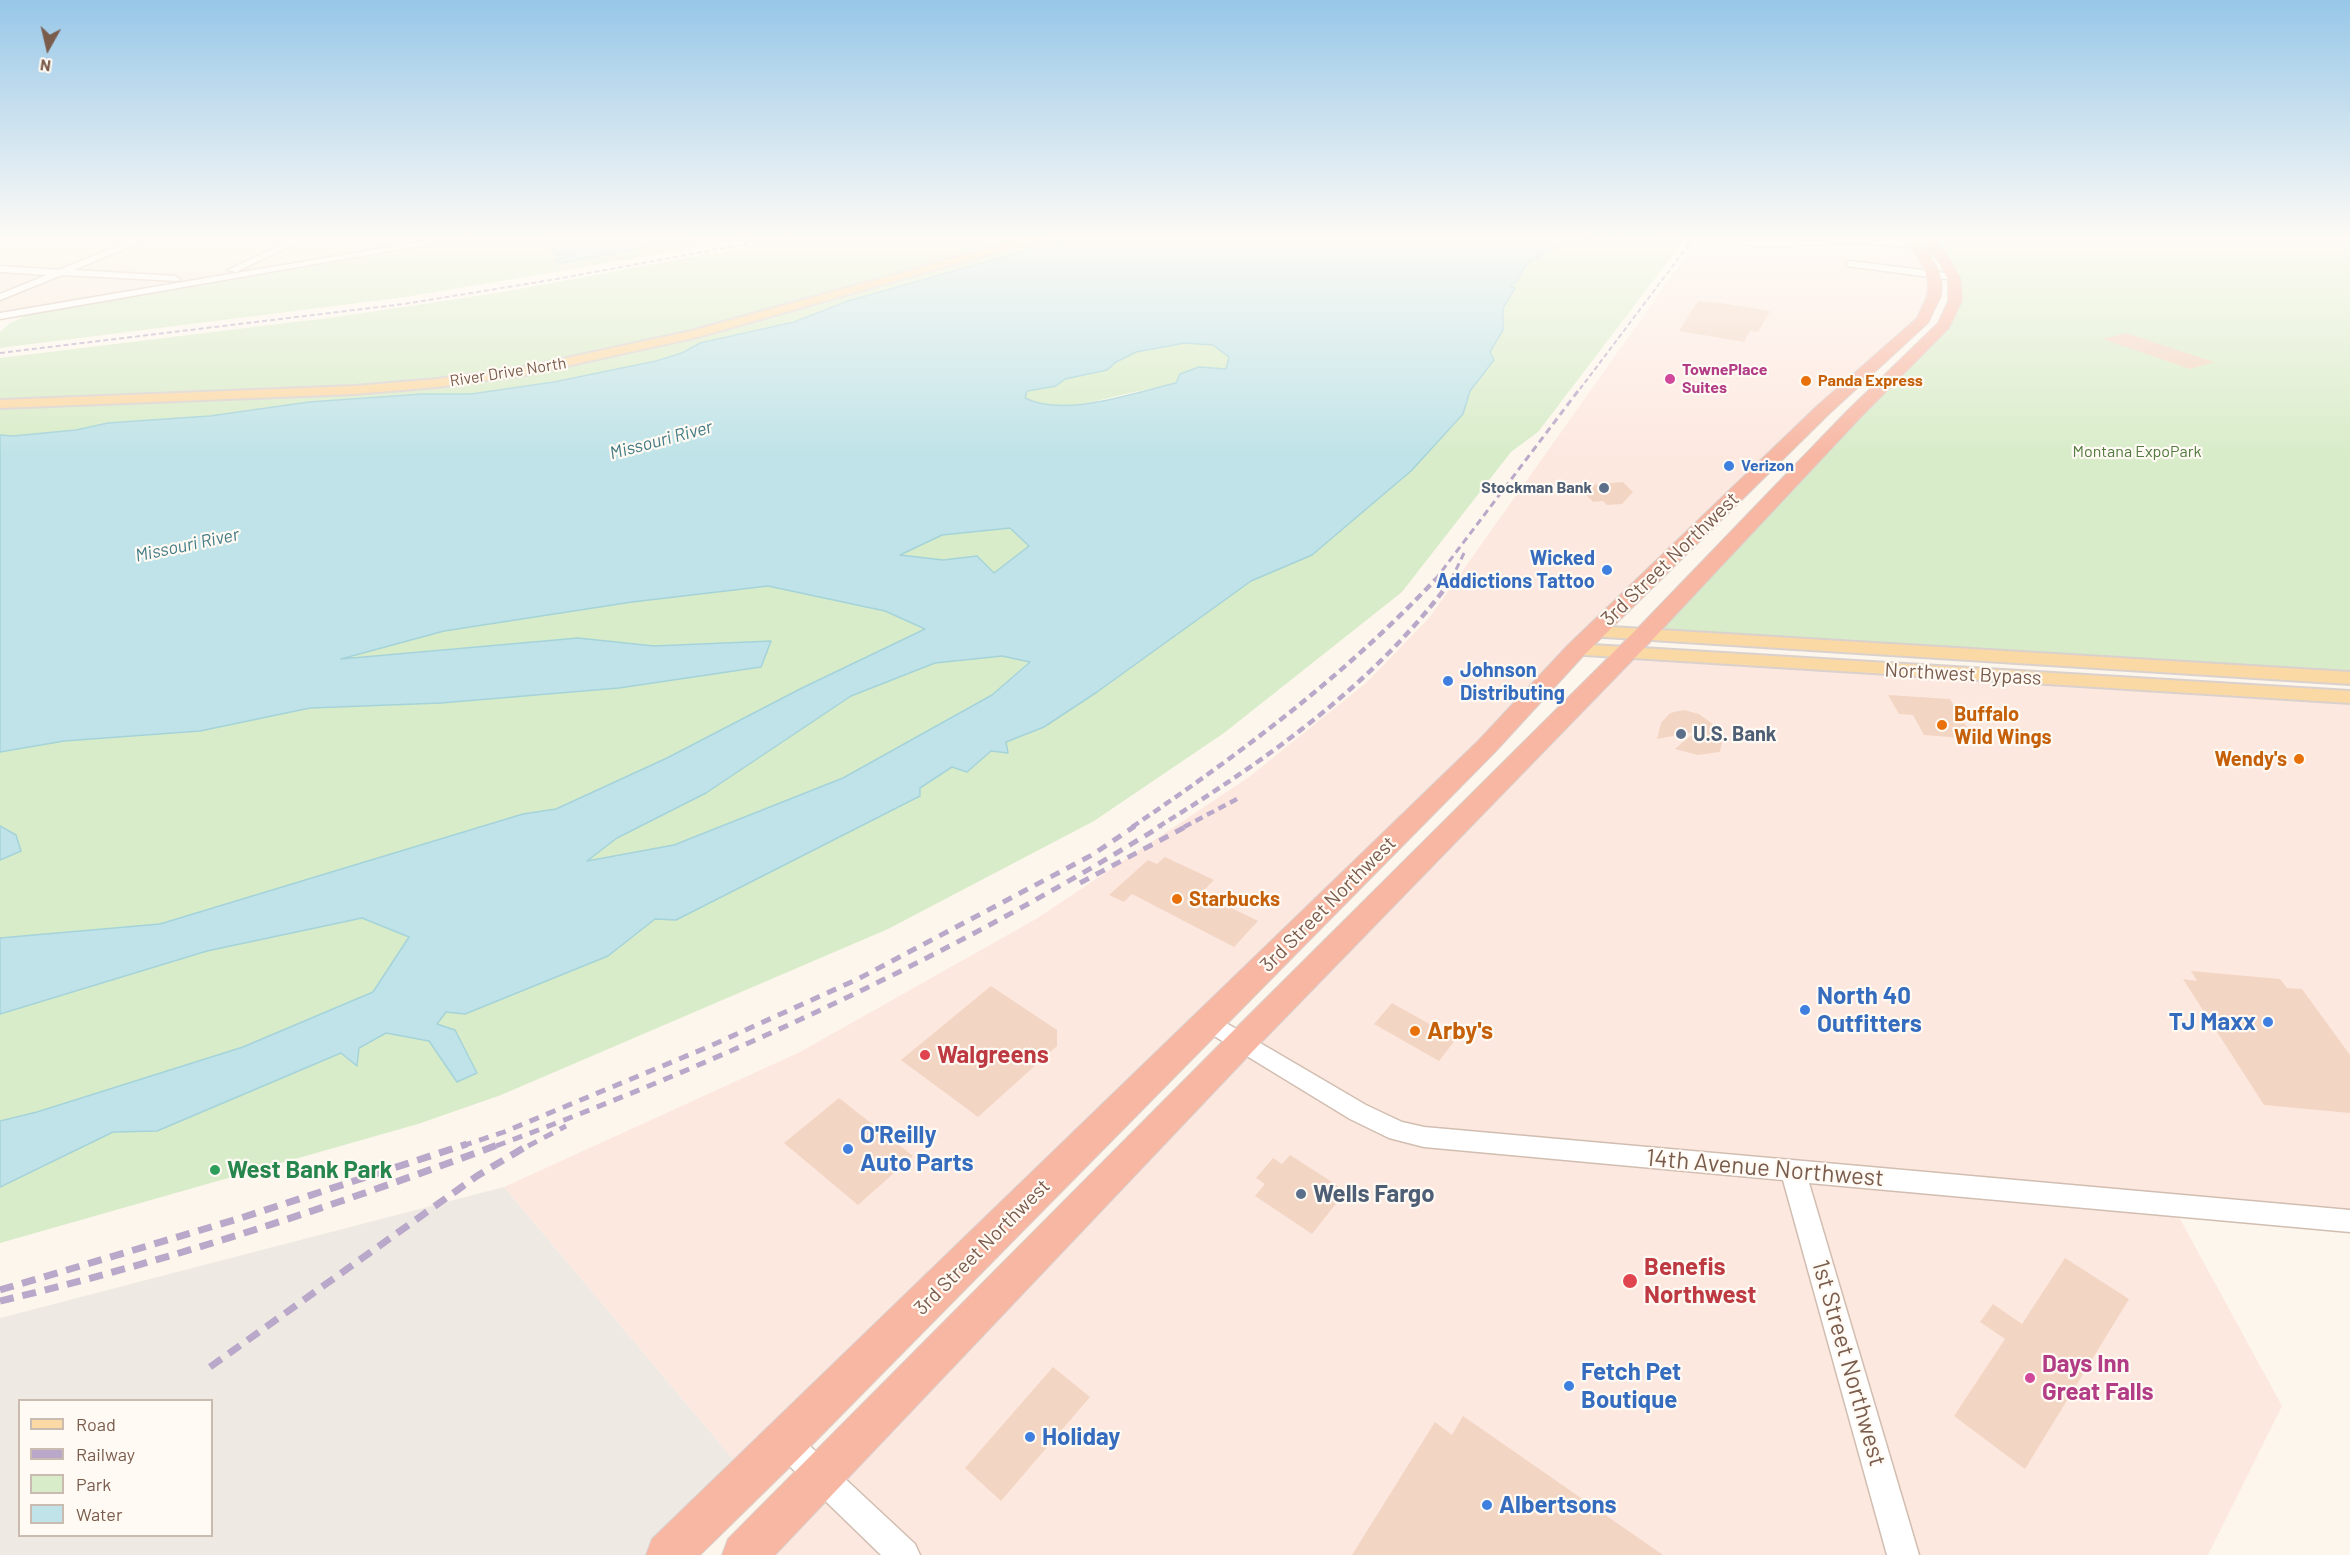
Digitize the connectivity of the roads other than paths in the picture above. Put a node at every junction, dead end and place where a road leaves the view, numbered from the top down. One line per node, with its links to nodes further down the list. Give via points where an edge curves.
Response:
1 (27, 312): 5 (street)
2 (774, 312): 8 (main road, River Drive North, via 585,360 437,383 355,390)
3 (1927, 312): 9 (highway, 3rd Street Northwest, via 1923,320 1823,410)
4 (1952, 312): 10 (highway, 3rd Street Northwest)
5 (12, 314): 6 (street); 7 (street)
6 (0, 316)
7 (0, 322)
8 (2, 403)
9 (1595, 632): 10 (main road, Northwest Bypass); 11 (highway, 3rd Street Northwest)
10 (1645, 634): 12 (highway, 3rd Street Northwest); 13 (main road, Northwest Bypass)
11 (1576, 650): 12 (main road, Northwest Bypass); 15 (highway, 3rd Street Northwest, via 1487,746)
12 (1624, 654): 14 (main road, Northwest Bypass); 16 (highway, 3rd Street Northwest)
13 (2350, 678)
14 (2350, 697)
15 (1209, 1022): 16 (street, 14th Avenue Northwest); 19 (highway, 3rd Street Northwest)
16 (1241, 1043): 17 (street, 14th Avenue Northwest, via 1398,1131 1424,1137); 20 (highway, 3rd Street Northwest)
17 (1793, 1172): 18 (street, 14th Avenue Northwest); 24 (street, 1st Street Northwest)
18 (2350, 1221)
19 (785, 1442): 20 (street); 21 (highway, 3rd Street Northwest)
20 (822, 1476): 22 (highway, 3rd Street Northwest); 23 (street)
21 (668, 1555)
22 (744, 1555)
23 (904, 1555)
24 (1903, 1555)

